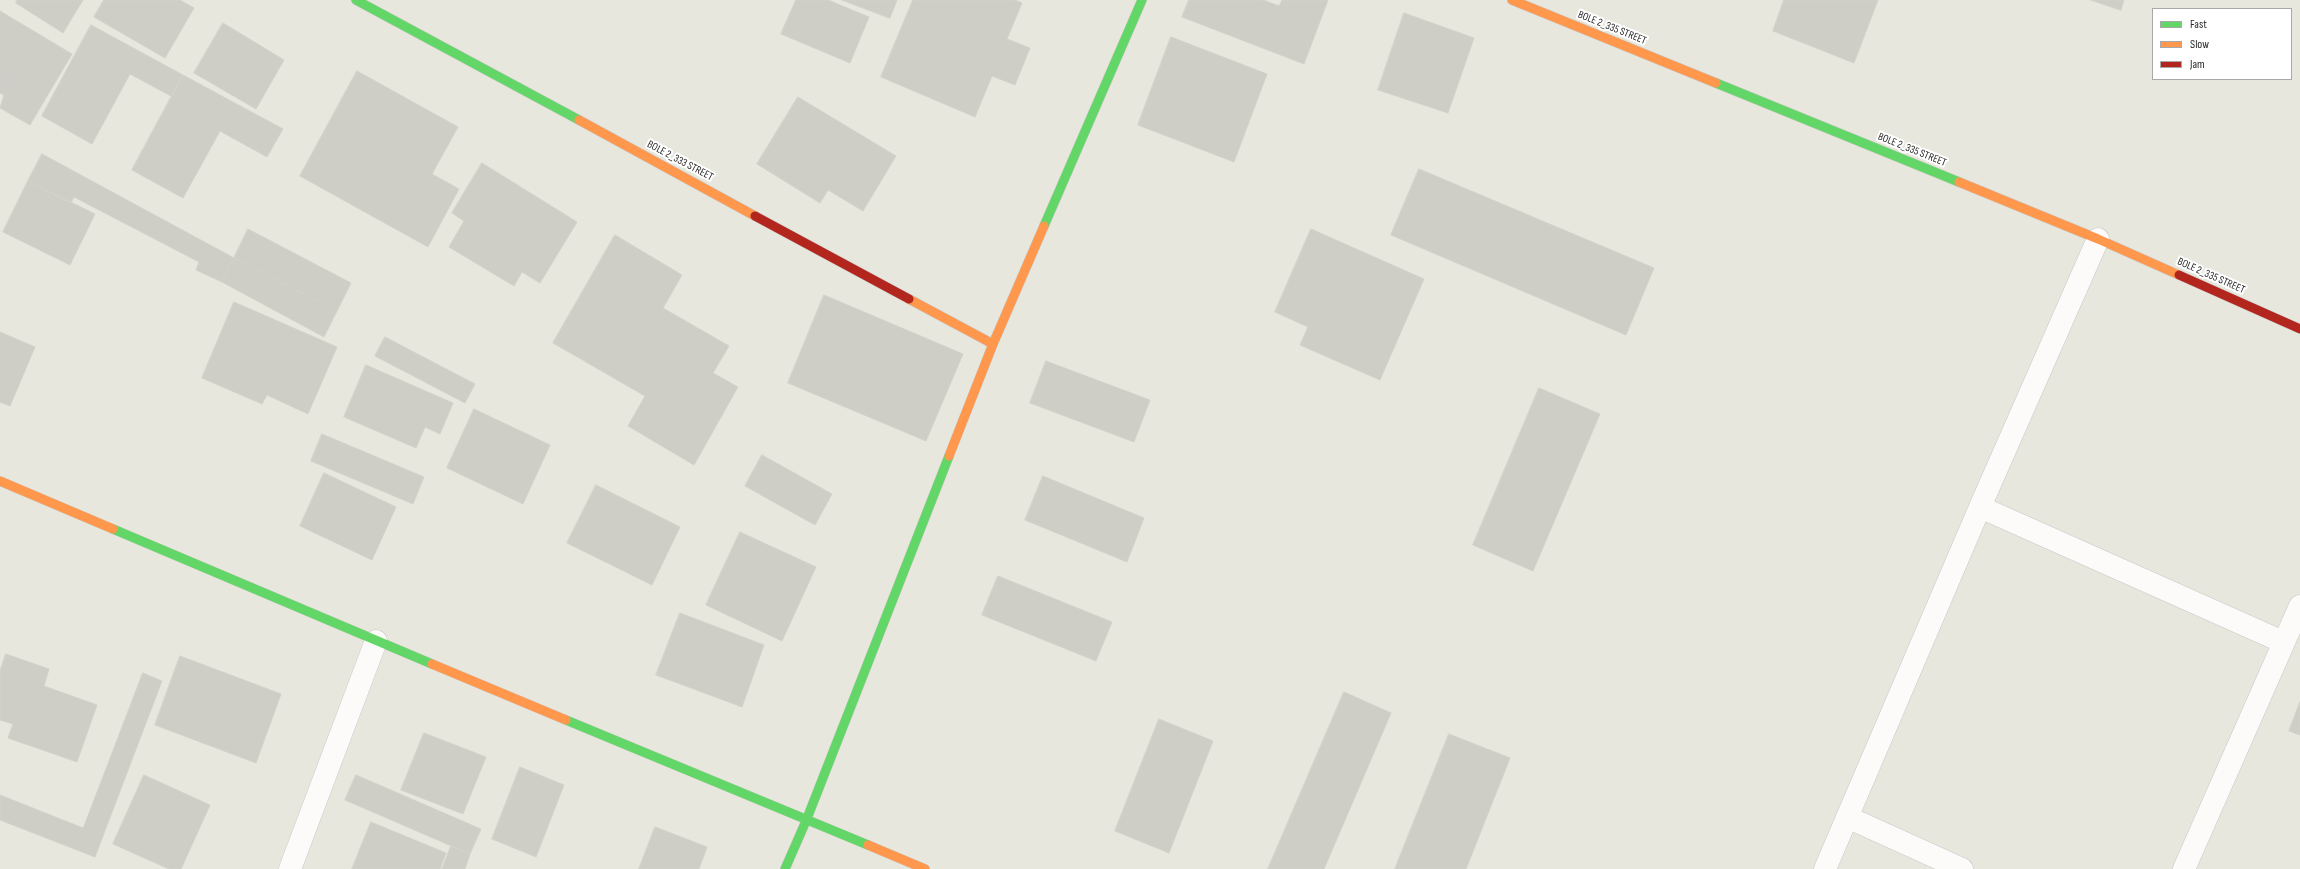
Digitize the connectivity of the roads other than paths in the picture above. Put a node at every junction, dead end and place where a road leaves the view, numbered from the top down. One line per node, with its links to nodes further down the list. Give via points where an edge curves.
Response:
1 (356, 0): 6 (street, BOLE 2_333 STREET)
2 (1142, 0): 6 (street)
3 (1512, 0): 4 (street, BOLE 2_335 STREET)
4 (2098, 239): 5 (street, BOLE 2_335 STREET); 8 (street)
5 (2300, 329)
6 (993, 344): 13 (street)
7 (0, 481): 10 (street)
8 (1980, 507): 11 (street); 12 (street)
9 (2300, 606): 11 (street)
10 (376, 641): 13 (street); 14 (street)
11 (2283, 642): 19 (street)
12 (1847, 818): 17 (street); 18 (street)
13 (806, 821): 15 (street); 16 (street)
14 (290, 869)
15 (785, 869)
16 (925, 869)
17 (1825, 869)
18 (1962, 869)
19 (2184, 869)

